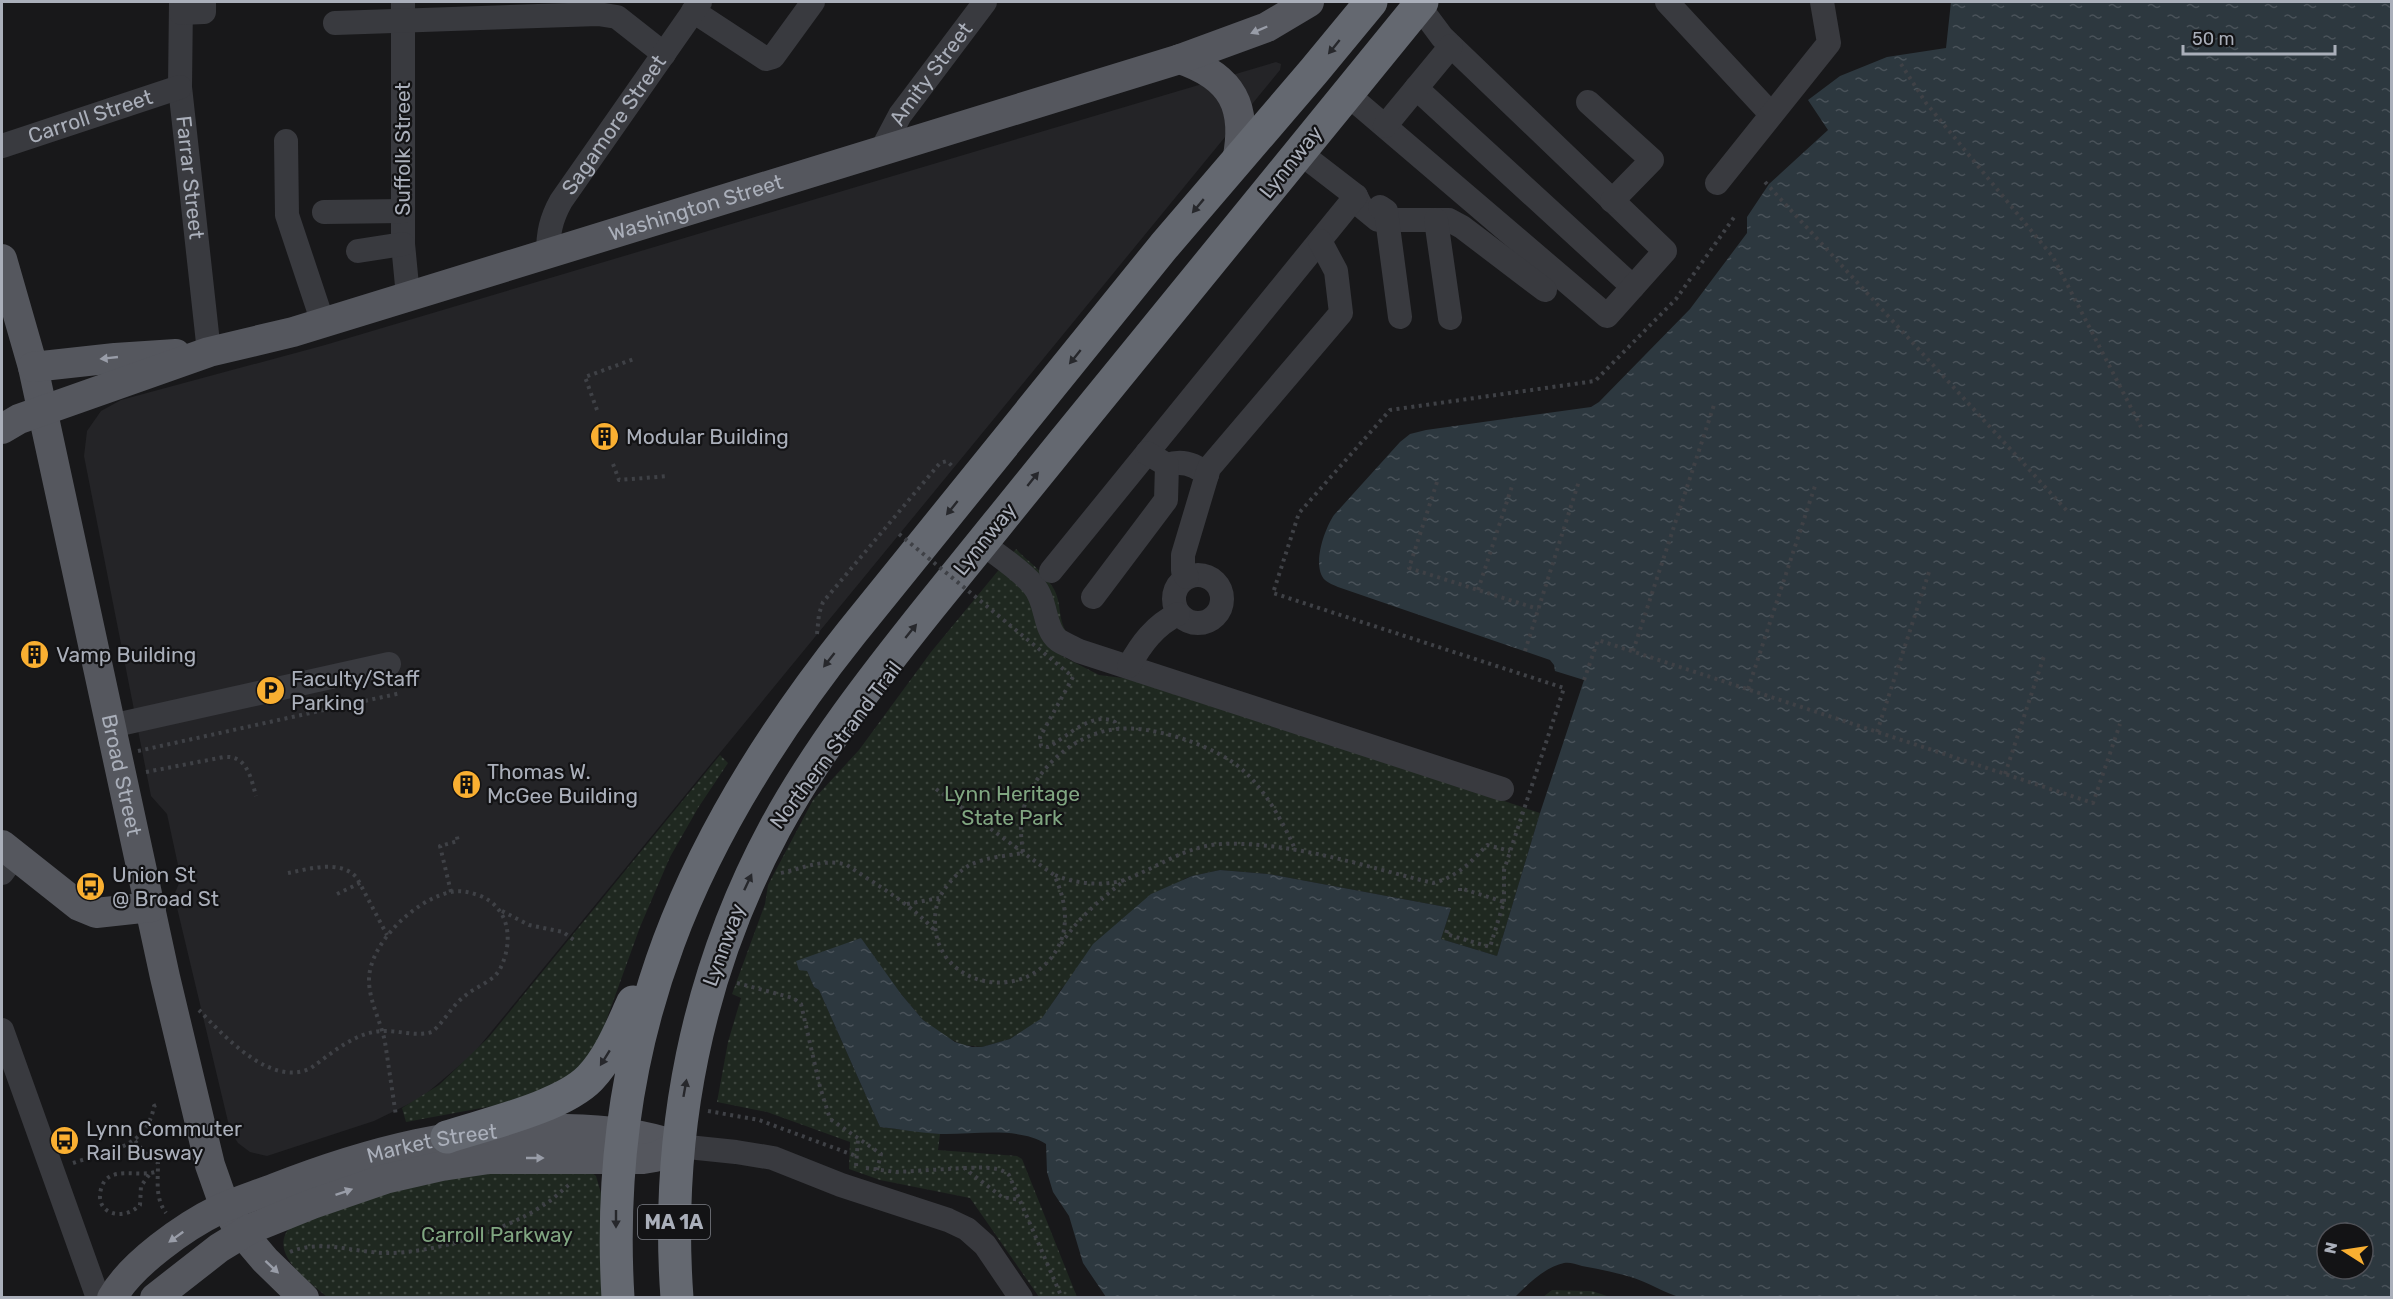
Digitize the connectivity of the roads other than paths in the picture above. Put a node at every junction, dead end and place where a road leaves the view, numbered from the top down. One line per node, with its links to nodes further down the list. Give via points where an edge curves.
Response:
1 (204, 2): 10 (street, via 204,12)
2 (813, 2): 9 (street, via 772,57 766,59)
3 (985, 2): 24 (street, Amity Street, via 900,115)
4 (1309, 2): 15 (main road, Washington Street, one-way to 15, via 1267,27)
5 (1371, 2): 26 (highway, Lynnway, one-way to 26)
6 (1666, 2): 20 (street)
7 (1822, 2): 20 (street, via 1829,43)
8 (1420, 4): 13 (street); 18 (highway, Lynnway)
9 (696, 6): 14 (street, Sagamore Street)
10 (181, 7): 16 (street, Farrar Street)
11 (403, 11): 12 (street, via 374,23); 14 (street, via 617,17); 30 (street, Suffolk Street)
12 (335, 23)
13 (1451, 46): 17 (street); 29 (street)
14 (664, 54): 37 (street, Sagamore Street, via 561,201 548,233)
15 (1180, 59): 24 (main road, Washington Street); 26 (main road, via 1222,81 1236,103 1240,122)
16 (180, 87): 23 (street, Carroll Street); 46 (street, Farrar Street)
17 (1416, 88): 21 (street); 39 (street)
18 (1347, 94): 21 (street); 25 (highway, Lynnway)
19 (1588, 102): 29 (street, via 1652,160)
20 (1771, 114): 27 (street)
21 (1385, 126): 39 (street, via 1607,316)
22 (286, 141): 44 (street, via 287,215)
23 (2, 146)
24 (881, 151): 37 (main road, Washington Street)
25 (1299, 152): 28 (street); 52 (highway, Lynnway, one-way to 25)
26 (1237, 161): 62 (highway, Lynnway, one-way to 62, via 804,693 742,789)
27 (1717, 183)
28 (1356, 196): 32 (street, via 1369,198 1386,212); 34 (street)
29 (1612, 201): 39 (street, via 1665,251)
30 (403, 211): 31 (street); 35 (street, Suffolk Street)
31 (324, 212)
32 (1387, 219): 33 (street); 42 (street)
33 (1436, 220): 40 (street, via 1449,220 1462,227); 43 (street)
34 (1320, 241): 50 (street); 51 (street, via 1336,272 1341,313)
35 (403, 244): 36 (street); 41 (street, Suffolk Street)
36 (358, 251)
37 (548, 254): 41 (main road, Washington Street)
38 (2, 259): 45 (main road, Broad Street)
39 (1633, 287)
40 (1545, 290)
41 (408, 296): 44 (main road, Washington Street)
42 (1400, 317)
43 (1450, 318)
44 (323, 323): 46 (main road, Washington Street)
45 (12, 328): 47 (main road, Broad Street)
46 (209, 352): 47 (main road, Washington Street, one-way to 47); 48 (main road, Washington Street)
47 (33, 367): 48 (main road, Broad Street)
48 (42, 411): 49 (main road, Washington Street); 59 (main road, Broad Street)
49 (2, 429)
50 (1157, 459): 51 (street, via 1198,466); 53 (street); 55 (street, via 1166,500)
51 (1207, 475): 54 (street, via 1183,555)
52 (990, 550): 58 (street, via 1032,583 1043,599 1047,623 1058,639 1079,651); 66 (highway, Lynnway, one-way to 52, via 687,1078 704,1001 728,929 759,860 794,794 838,728 907,636)
53 (1051, 571)
54 (1187, 577): 56 (street, via 1173,597); 56 (street, via 1211,578 1222,600 1216,616 1200,623 1192,623)
55 (1093, 597)
56 (1178, 614): 58 (street, via 1155,628)
57 (389, 664): 59 (street)
58 (1129, 666): 60 (street)
59 (111, 726): 63 (main road, Broad Street)
60 (1502, 789)
61 (6, 858): 63 (main road, via 93,912)
62 (688, 893): 65 (highway, one-way to 65, via 607,1056 591,1077 552,1102); 67 (highway, Lynnway, via 659,966 634,1056)
63 (151, 907): 69 (main road, Broad Street, via 207,1154)
64 (2, 1030): 71 (street)
65 (447, 1137): 67 (main road, Market Street, via 505,1130); 68 (main road, Market Street, via 367,1156)
66 (678, 1146): 67 (main road, via 648,1136); 76 (highway, Lynnway / MA 1A, via 674,1219); 77 (street, via 773,1158 948,1220 967,1229 985,1245)
67 (598, 1152): 68 (main road, Market Street, one-way to 67, via 442,1166); 75 (highway, Lynnway, one-way to 75, via 616,1239)
68 (285, 1199): 69 (main road); 70 (main road)
69 (225, 1207): 70 (main road, Broad Street); 72 (main road, one-way to 72, via 191,1226 138,1266)
70 (242, 1234): 73 (main road); 74 (main road, Broad Street, one-way to 74)
71 (98, 1298)
72 (112, 1298)
73 (155, 1298)
74 (304, 1298)
75 (618, 1298)
76 (677, 1298)
77 (1021, 1298)

